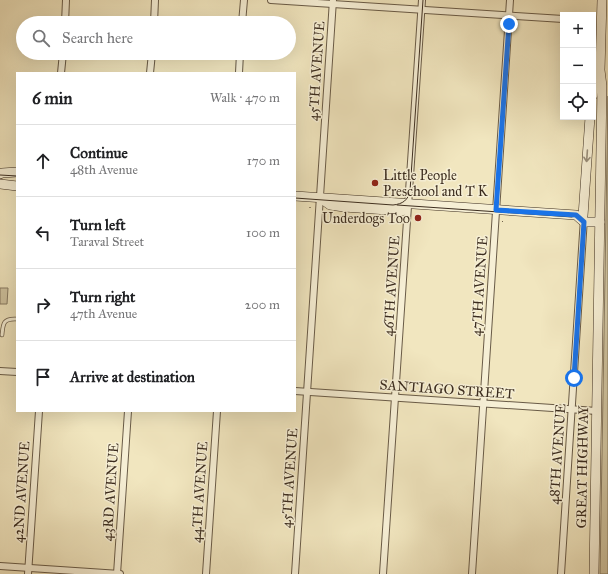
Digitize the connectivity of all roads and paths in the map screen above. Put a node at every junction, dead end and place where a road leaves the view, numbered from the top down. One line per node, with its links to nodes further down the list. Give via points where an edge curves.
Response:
1 (66, 0): 10 (street)
2 (155, 0): 11 (street)
3 (244, 0): 12 (street)
4 (272, 0): 8 (street)
5 (422, 0): 9 (street, 46TH AVENUE)
6 (510, 0): 13 (street, 47TH AVENUE)
7 (602, 0): 15 (street, GREAT HIGHWAY)
8 (333, 2): 9 (street); 32 (street, 45TH AVENUE)
9 (421, 10): 13 (street); 33 (street, 46TH AVENUE)
10 (65, 16)
11 (154, 16)
12 (243, 16)
13 (509, 16): 14 (street); 34 (street, 47TH AVENUE)
14 (560, 19)
15 (597, 22): 19 (street, GREAT HIGHWAY)
16 (62, 60): 20 (street)
17 (151, 60): 21 (street)
18 (240, 60): 22 (street)
19 (600, 70): 23 (street); 35 (street, GREAT HIGHWAY)
20 (61, 72)
21 (150, 72)
22 (239, 72)
23 (595, 84)
24 (590, 120): 36 (street, one-way to 36)
25 (16, 172): 26 (street, via 2,173)
26 (0, 176): 27 (street)
27 (16, 178)
28 (0, 184): 29 (street)
29 (16, 186)
30 (296, 191): 32 (street, via 310,193)
31 (296, 196): 32 (street)
32 (320, 198): 33 (street); 43 (street, 45TH AVENUE)
33 (408, 204): 34 (street); 44 (street, 46TH AVENUE)
34 (496, 210): 36 (street); 45 (street, 47TH AVENUE)
35 (600, 210): 36 (street); 37 (street, GREAT HIGHWAY)
36 (582, 216): 37 (street); 46 (street, 48TH AVENUE)
37 (600, 222): 47 (street, GREAT HIGHWAY)
38 (16, 319): 39 (lane, via 6,321)
39 (2, 336)
40 (0, 371): 41 (street)
41 (16, 372)
42 (296, 391): 43 (street, SANTIAGO STREET)
43 (307, 392): 44 (street, SANTIAGO STREET); 56 (street, 45TH AVENUE)
44 (395, 398): 45 (street, SANTIAGO STREET); 57 (street, 46TH AVENUE)
45 (484, 404): 46 (street, SANTIAGO STREET); 58 (street, 47TH AVENUE)
46 (572, 410): 47 (street, SANTIAGO STREET); 59 (street, 48TH AVENUE)
47 (597, 411): 60 (street, GREAT HIGHWAY)
48 (39, 412): 52 (street, 42ND AVENUE)
49 (128, 412): 53 (street, 43RD AVENUE)
50 (217, 412): 55 (street, 44TH AVENUE)
51 (0, 566): 52 (street)
52 (28, 571): 53 (street)
53 (117, 574): 54 (street)
54 (121, 574)
55 (206, 574)
56 (295, 574)
57 (383, 574)
58 (472, 574)
59 (561, 574)
60 (594, 574)

